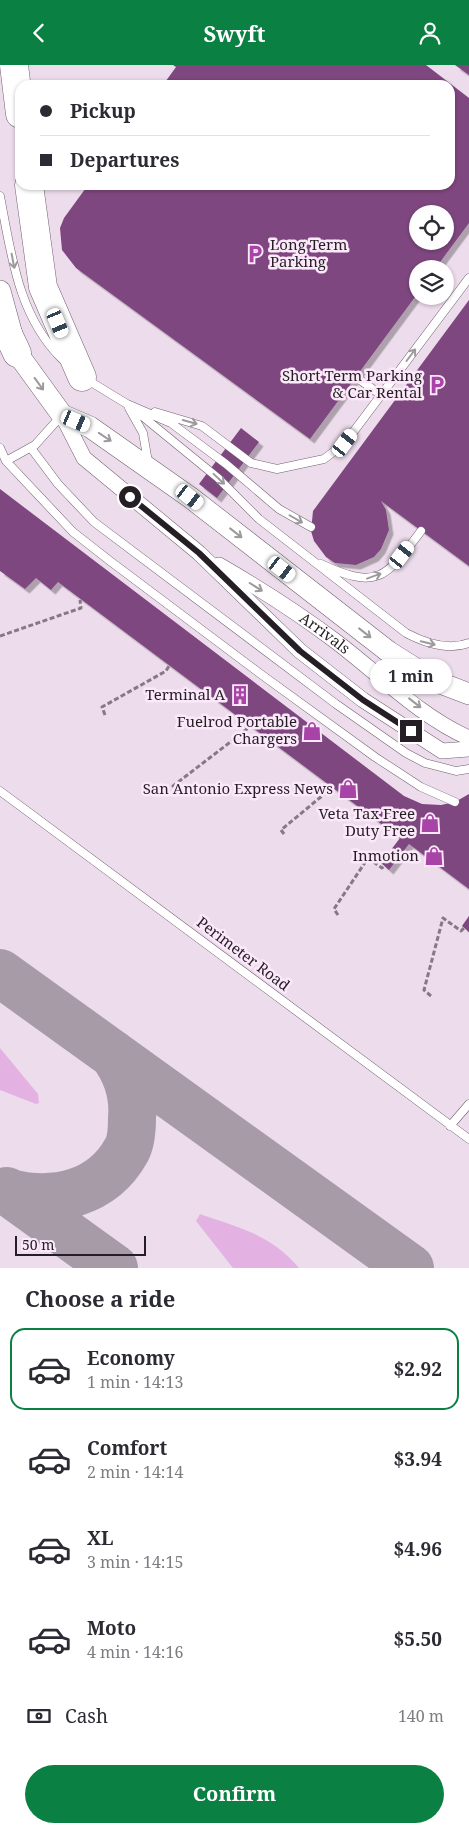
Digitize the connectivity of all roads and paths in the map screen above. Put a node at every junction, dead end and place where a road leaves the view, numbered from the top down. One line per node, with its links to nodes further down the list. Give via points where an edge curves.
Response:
1 (14, 65): 2 (highway)
2 (16, 80)
3 (30, 190): 9 (highway, via 42,287)
4 (0, 195): 9 (lane, one-way to 9, via 18,284 31,315 52,348)
5 (469, 278): 11 (lane, one-way to 5)
6 (0, 291): 8 (main road)
7 (0, 317): 8 (highway)
8 (17, 353): 13 (main road, one-way to 13)
9 (82, 377): 12 (lane)
10 (356, 377): 11 (lane)
11 (381, 395): 12 (lane, one-way to 11, via 202,426 251,463 277,469 324,459 345,443)
12 (127, 404): 17 (lane, via 143,433); 18 (lane, one-way to 18, via 170,423 280,509); 21 (lane, one-way to 21, via 218,478 259,519)
13 (62, 415): 15 (lane); 17 (main road, one-way to 17, via 90,427); 20 (street, via 84,458)
14 (0, 448): 16 (lane)
15 (31, 448): 16 (lane); 31 (lane, via 58,484 94,522 336,704 425,763 456,771)
16 (6, 461): 35 (lane, via 73,532 118,567 375,757 421,787)
17 (149, 470): 26 (main road, one-way to 26, via 190,497 389,652 435,681)
18 (311, 527)
19 (421, 531): 21 (lane, one-way to 19, via 347,576 366,579 393,568)
20 (199, 553): 29 (street, Arrivals, one-way to 29, via 332,639 447,728); 30 (street, via 300,651 363,700 442,751)
21 (313, 559): 24 (lane, one-way to 24, via 340,584 422,642 441,646)
22 (80, 600): 23 (path, via 80,608)
23 (0, 636)
24 (469, 643)
25 (169, 666): 27 (path, via 166,671 102,707)
26 (469, 694)
27 (105, 715)
28 (248, 725): 34 (path, via 246,730 173,786)
29 (469, 738)
30 (469, 749)
31 (469, 769)
32 (330, 786): 36 (path, via 281,830)
33 (0, 791): 42 (lane, Perimeter Road)
34 (178, 793)
35 (455, 802)
36 (284, 834)
37 (384, 866): 38 (path, via 382,868 368,859 334,909)
38 (338, 915)
39 (464, 928): 40 (path, via 461,931 443,918 424,990)
40 (432, 996)
41 (469, 1104): 42 (lane)
42 (450, 1126): 43 (lane, Perimeter Road)
43 (469, 1139)

